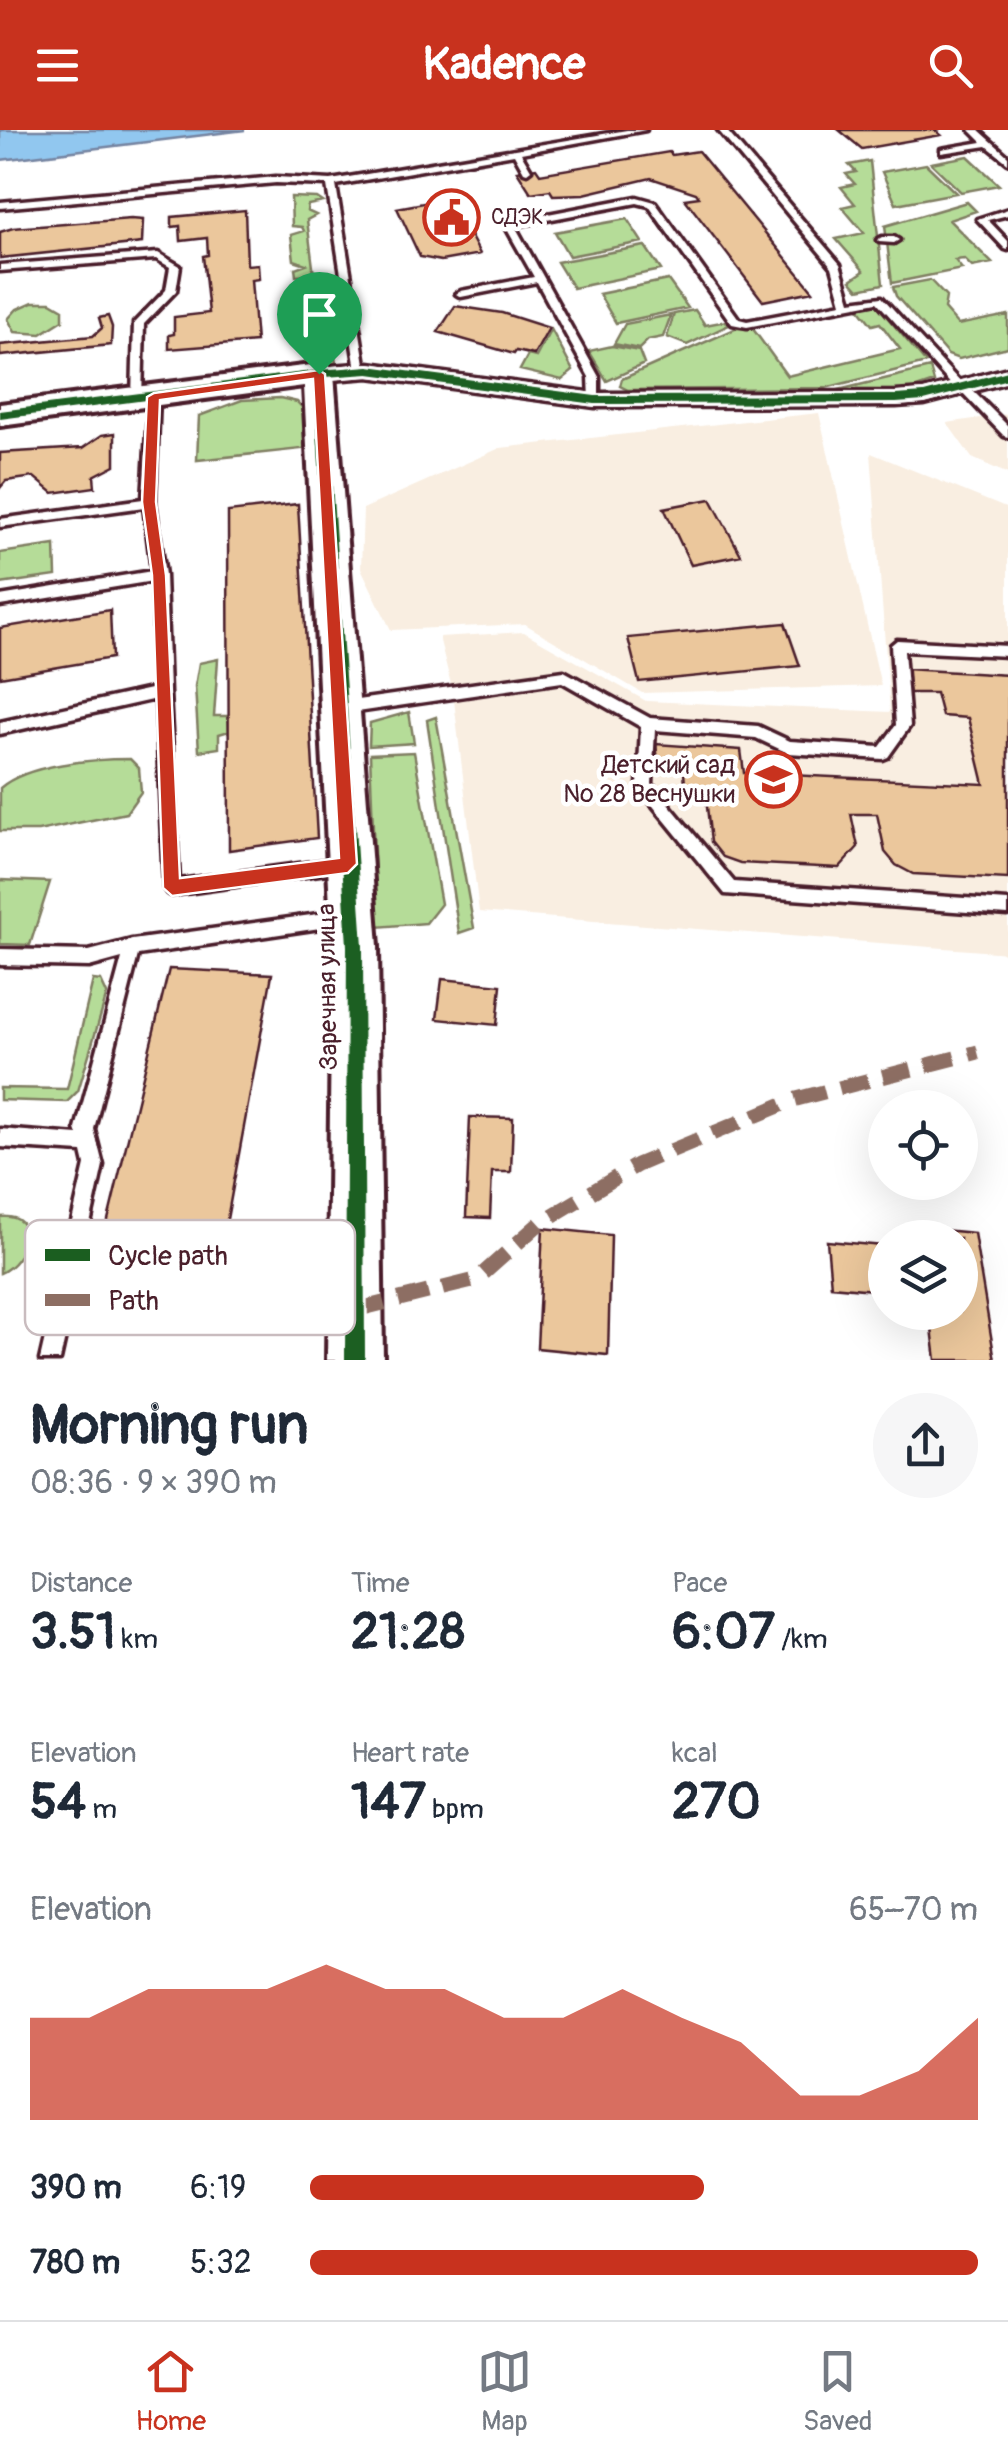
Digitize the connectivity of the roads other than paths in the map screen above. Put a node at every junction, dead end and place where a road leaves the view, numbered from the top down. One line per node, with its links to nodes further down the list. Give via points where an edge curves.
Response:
1 (642, 130): 6 (lane)
2 (722, 130): 16 (lane, via 837,266)
3 (974, 130): 4 (lane)
4 (989, 143): 5 (lane); 7 (lane)
5 (944, 151)
6 (516, 152): 8 (lane); 9 (lane)
7 (1008, 160)
8 (527, 170)
9 (330, 183): 10 (lane, via 276,180); 17 (lane)
10 (0, 205)
11 (1008, 212): 12 (lane, via 982,219)
12 (1008, 247)
13 (0, 268): 21 (lane, via 169,259 175,266 171,291 144,314 136,334)
14 (539, 280): 15 (lane); 16 (lane, via 509,224 646,200 736,322); 22 (lane, via 594,377)
15 (461, 294)
16 (847, 304): 20 (lane, via 883,300)
17 (361, 370): 18 (street); 22 (street)
18 (319, 374): 21 (street); 31 (street, Заречная улица)
19 (1008, 374): 20 (street)
20 (961, 387): 22 (street, via 896,399); 24 (lane)
21 (146, 398): 23 (street); 25 (lane)
22 (595, 400)
23 (0, 415)
24 (1008, 433)
25 (149, 502): 26 (lane); 27 (lane)
26 (0, 522)
27 (159, 575): 28 (lane); 30 (lane)
28 (0, 601)
29 (1008, 651): 32 (lane, via 896,646 902,726 883,752 788,747 758,732)
30 (162, 692): 33 (lane); 34 (lane, via 172,888)
31 (339, 709): 32 (lane, via 564,676); 34 (street, Заречная улица)
32 (648, 724): 35 (lane, via 645,786 730,889)
33 (0, 728)
34 (348, 864): 36 (street, Заречная улица)
35 (1008, 908)
36 (352, 916): 37 (lane); 42 (street, Заречная улица)
37 (132, 948): 38 (lane, via 88,959); 40 (lane, via 85,1129)
38 (0, 957)
39 (0, 1138): 40 (lane)
40 (89, 1144): 41 (lane, via 94,1165)
41 (82, 1220)
42 (354, 1220)
43 (56, 1335): 45 (lane)
44 (355, 1335): 46 (street, Заречная улица)
45 (50, 1360)
46 (355, 1360)

